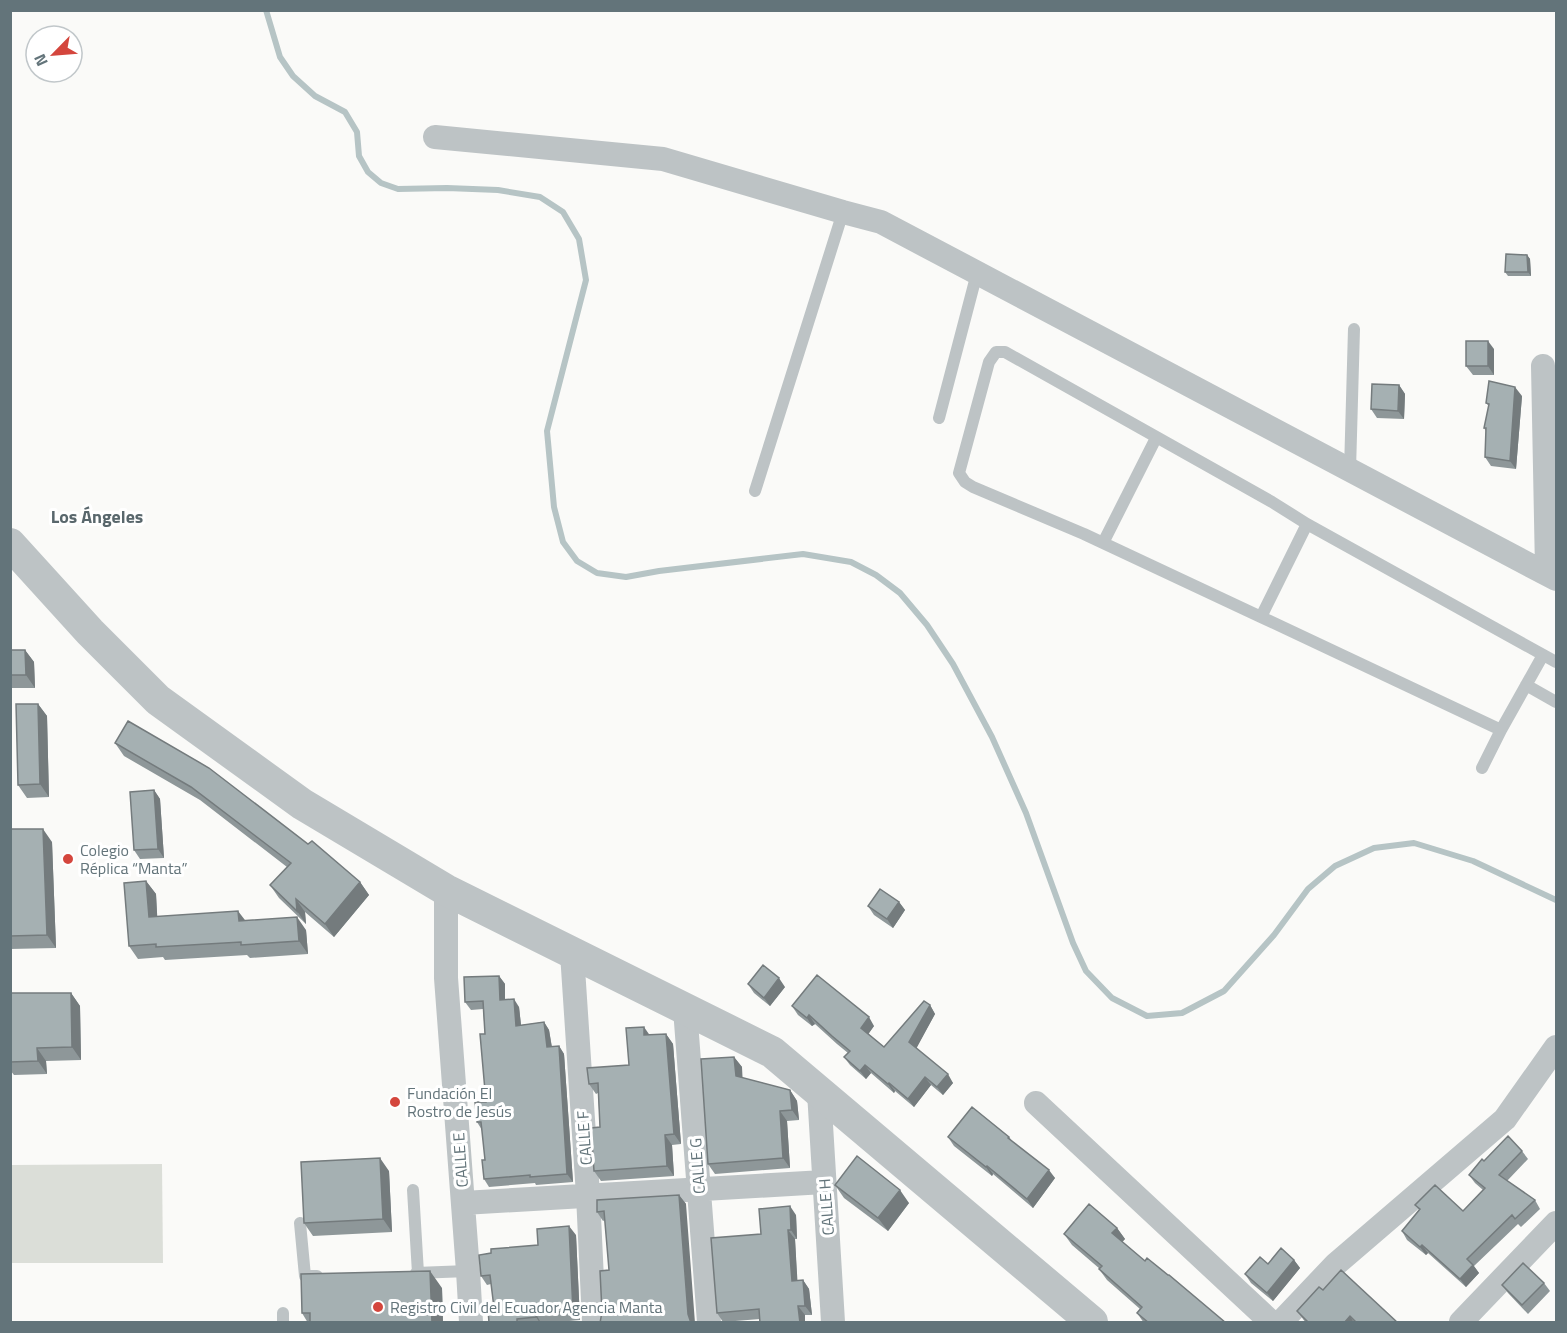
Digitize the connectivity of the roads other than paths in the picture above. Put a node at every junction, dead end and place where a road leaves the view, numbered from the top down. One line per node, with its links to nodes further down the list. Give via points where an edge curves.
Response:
1 (435, 137): 2 (street, via 663,159)
2 (843, 212): 3 (street, via 881,222); 9 (lane)
3 (977, 273): 6 (lane); 8 (street)
4 (1354, 329): 8 (lane)
5 (1543, 366): 13 (street, via 1547,558)
6 (939, 418)
7 (1156, 438): 10 (lane); 11 (lane); 11 (lane, via 1005,352 996,352 989,362 960,473 965,482)
8 (1350, 470): 13 (street)
9 (755, 490)
10 (1307, 524): 14 (lane); 15 (lane)
11 (1103, 543): 14 (lane)
12 (10, 544): 21 (street, via 158,700 302,804)
13 (1551, 576)
14 (1261, 616): 19 (lane)
15 (1543, 655): 16 (lane); 17 (lane)
16 (1557, 662)
17 (1526, 686): 18 (lane); 19 (lane)
18 (1557, 702)
19 (1501, 730): 20 (lane)
20 (1482, 768)
21 (446, 890): 22 (street); 31 (street, CALLE E, via 446,978)
22 (572, 953): 23 (street); 30 (street, CALLE F)
23 (685, 1009): 25 (street, via 772,1053); 28 (street, CALLE G)
24 (1557, 1047): 42 (street, via 1505,1119 1336,1264)
25 (819, 1092): 27 (street, CALLE H); 40 (street)
26 (1036, 1103): 41 (street)
27 (824, 1182): 28 (street); 39 (street, CALLE H)
28 (699, 1189): 30 (street); 38 (street, CALLE G)
29 (413, 1190): 34 (lane, via 412,1273)
30 (588, 1195): 31 (street); 37 (street, CALLE F)
31 (464, 1203): 34 (street, CALLE E)
32 (300, 1222): 35 (lane, via 305,1276)
33 (1557, 1223): 43 (street)
34 (468, 1271): 36 (street, CALLE E)
35 (328, 1276)
36 (471, 1323)
37 (594, 1323)
38 (709, 1323)
39 (833, 1323)
40 (1092, 1323)
41 (1271, 1323)
42 (1281, 1323)
43 (1461, 1323)

